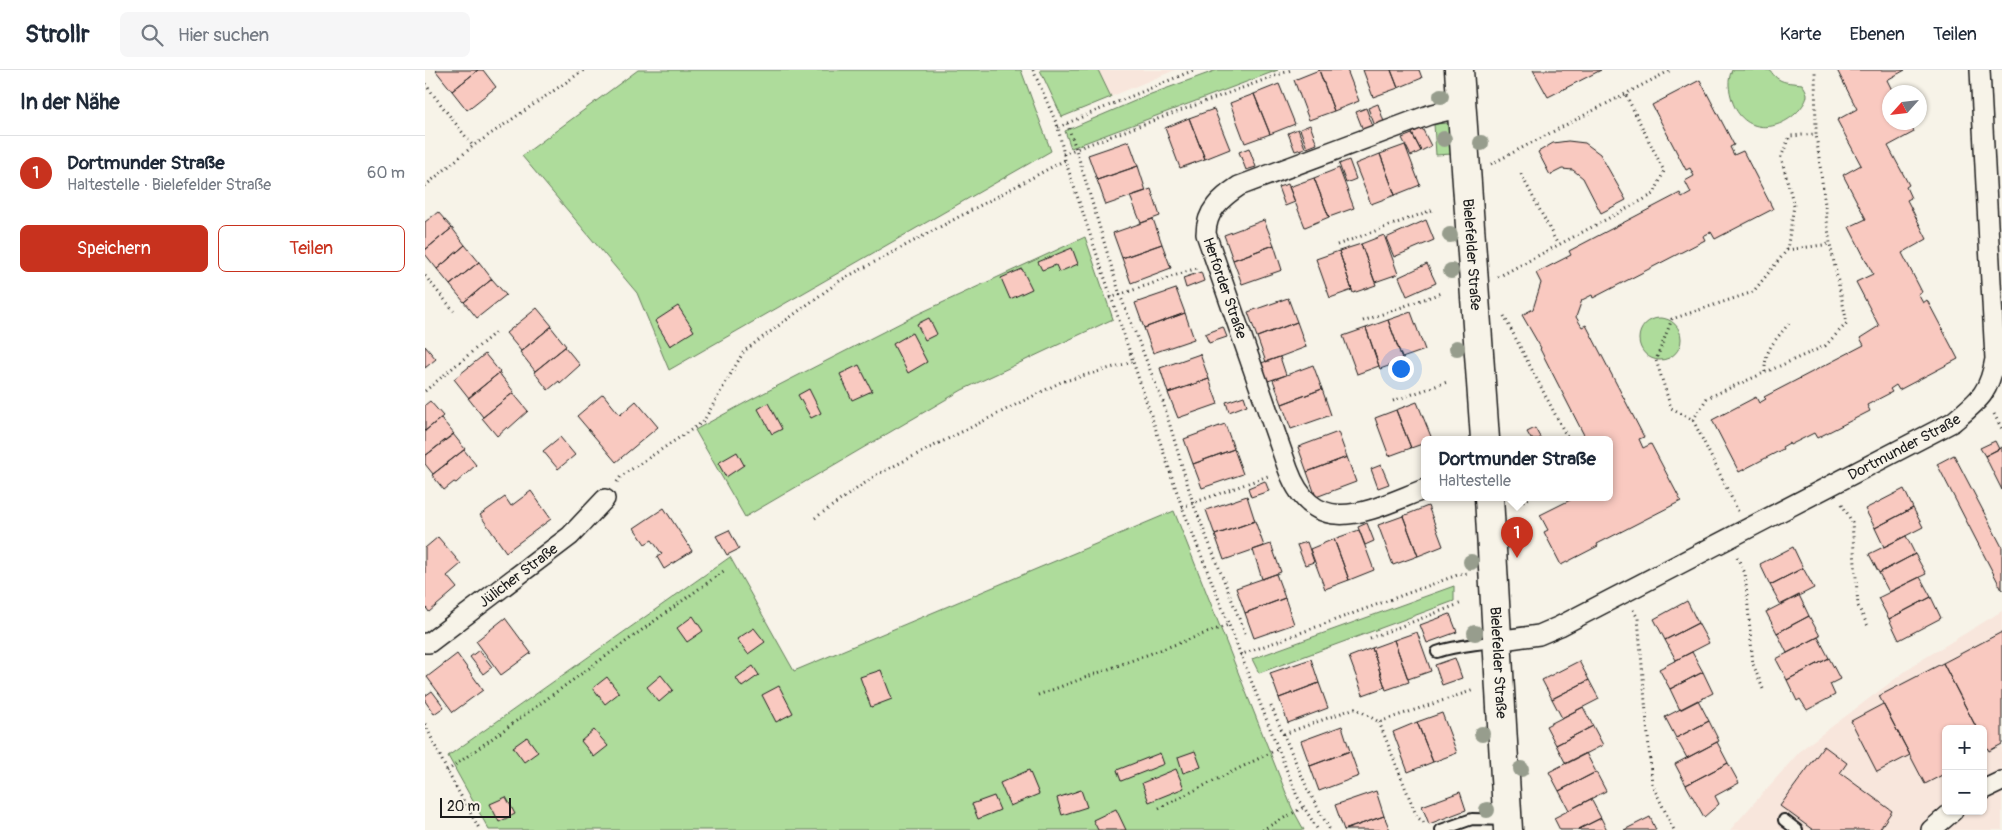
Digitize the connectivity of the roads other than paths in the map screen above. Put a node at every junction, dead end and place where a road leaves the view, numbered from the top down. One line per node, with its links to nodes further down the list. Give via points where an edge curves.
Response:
1 (1459, 70): 3 (street, Bielefelder Straße)
2 (1980, 70): 8 (street, Dortmunder Straße, via 1995,359 1992,376 1981,398 1953,422 1729,540 1539,635)
3 (1462, 107): 4 (street, Bielefelder Straße); 5 (street, Herforder Straße, via 1429,115 1239,186 1223,196 1206,223 1205,234 1292,481 1302,496 1316,509 1334,515 1358,514)
4 (1485, 436)
5 (1421, 490)
6 (605, 499): 9 (street, Jülicher Straße, via 570,536)
7 (1500, 502): 8 (street, Bielefelder Straße, via 1494,569)
8 (1496, 641): 10 (lane, via 1465,647 1454,645); 15 (street, Bielefelder Straße)
9 (425, 643)
10 (1437, 652)
11 (2002, 781): 12 (street)
12 (1987, 788)
13 (1948, 815): 18 (street)
14 (1783, 820): 17 (lane)
15 (1507, 825): 16 (lane, via 1472,819)
16 (1441, 830)
17 (1797, 830)
18 (1931, 830)

